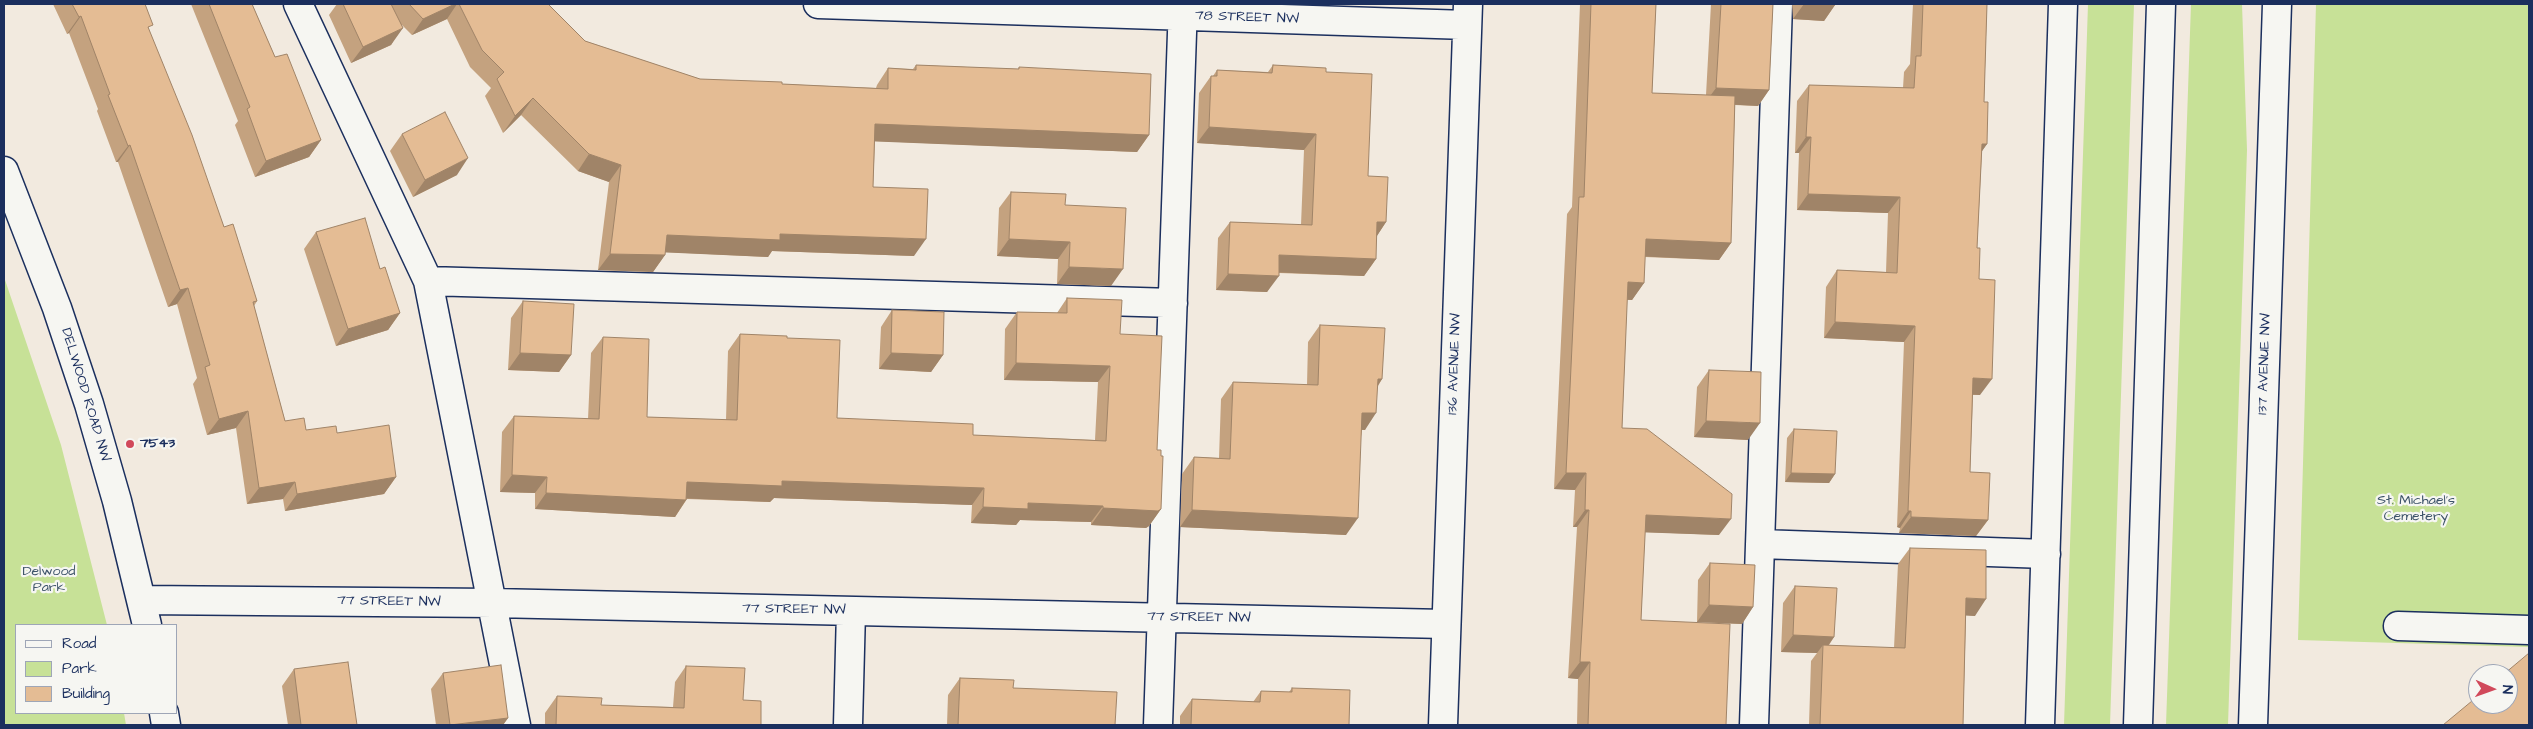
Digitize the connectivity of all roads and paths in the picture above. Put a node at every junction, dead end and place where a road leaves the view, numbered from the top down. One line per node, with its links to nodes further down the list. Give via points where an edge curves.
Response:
1 (298, 4): 11 (street)
2 (818, 4): 7 (street, 78 STREET NW)
3 (1778, 4): 13 (street)
4 (2063, 4): 14 (street)
5 (2161, 4): 28 (street)
6 (2277, 4): 29 (street, 137 AVENUE NW)
7 (895, 5): 8 (street, 78 STREET NW)
8 (1182, 10): 9 (street, 78 STREET NW); 12 (street)
9 (1467, 14): 19 (street, 136 AVENUE NW)
10 (4, 171): 17 (street, DELWOOD ROAD NW, via 54,299 89,404)
11 (428, 281): 12 (street); 15 (street)
12 (1173, 303): 18 (street)
13 (1760, 544): 14 (street); 26 (street)
14 (2046, 554): 27 (street)
15 (493, 604): 16 (street, 77 STREET NW); 17 (street, 77 STREET NW); 22 (street)
16 (851, 611): 18 (street, 77 STREET NW); 23 (street)
17 (145, 613)
18 (1162, 617): 19 (street, 77 STREET NW); 24 (street)
19 (1445, 624): 25 (street, 136 AVENUE NW)
20 (2398, 626): 21 (street)
21 (2529, 630)
22 (516, 725)
23 (848, 725)
24 (1158, 725)
25 (1444, 725)
26 (1754, 725)
27 (2040, 725)
28 (2138, 725)
29 (2253, 725)

